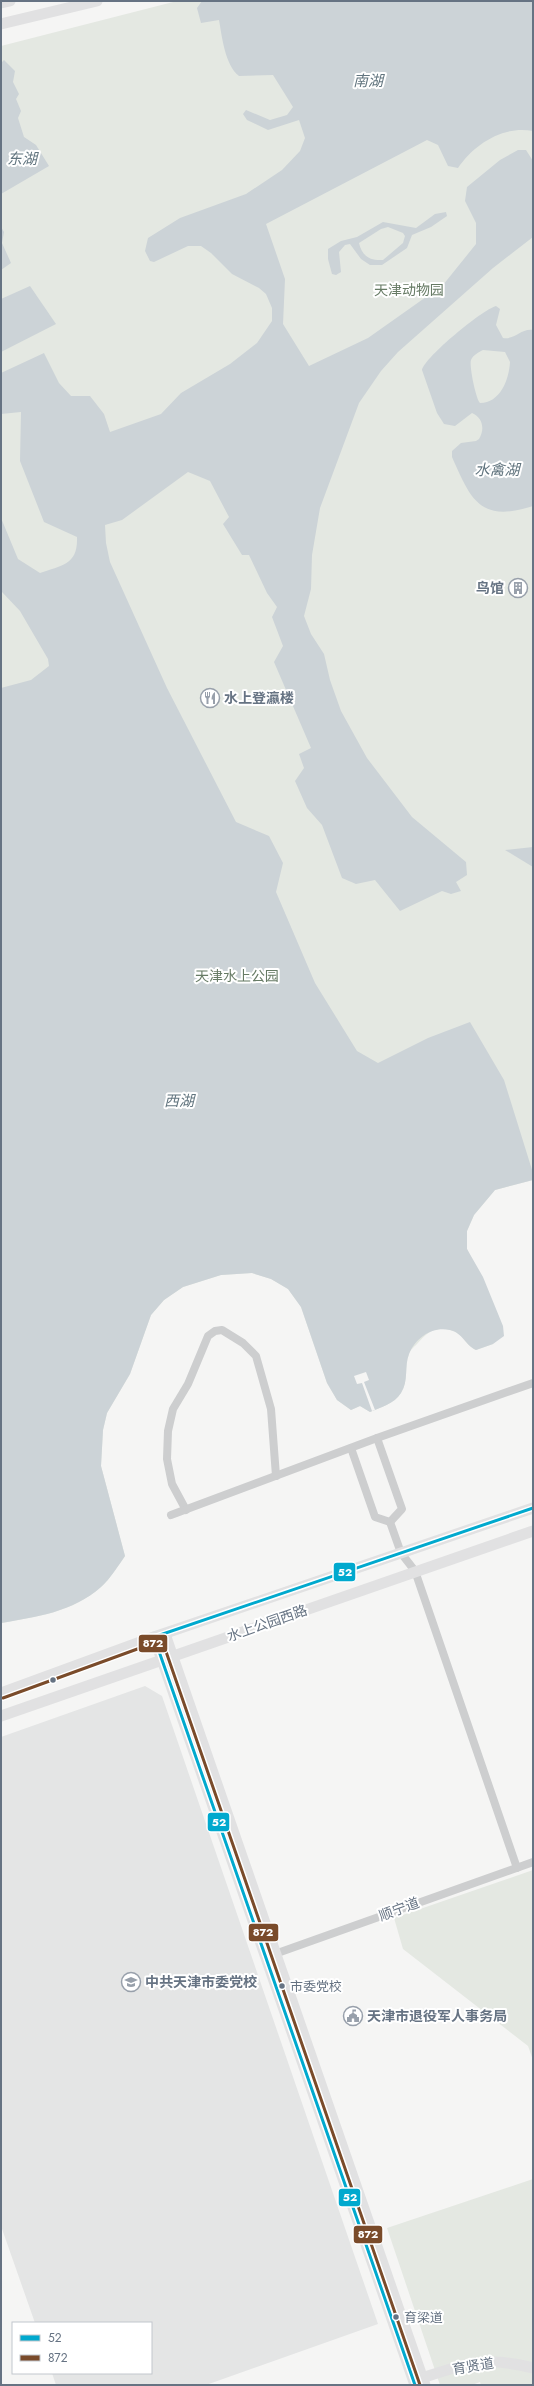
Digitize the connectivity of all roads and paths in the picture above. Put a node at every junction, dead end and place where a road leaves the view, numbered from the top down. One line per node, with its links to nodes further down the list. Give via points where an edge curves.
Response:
1 (10, 1): 3 (main road)
2 (97, 1): 4 (main road)
3 (1, 4)
4 (1, 24)
5 (533, 1383): 6 (street)
6 (377, 1438): 7 (street); 12 (street, via 402,1508)
7 (351, 1448): 8 (street); 12 (street, via 375,1517)
8 (276, 1476): 10 (street); 10 (street, via 271,1409 256,1356 243,1343 222,1330 215,1331 208,1336 188,1384 173,1410 168,1431 167,1459 172,1484)
9 (533, 1508): 14 (main road, 水上公园西路)
10 (186, 1510): 11 (street)
11 (171, 1515)
12 (390, 1522): 14 (street)
13 (533, 1531): 15 (main road, 水上公园西路)
14 (401, 1553): 15 (street); 16 (main road, 水上公园西路)
15 (415, 1571): 17 (main road, 水上公园西路); 21 (street)
16 (160, 1636): 17 (main road); 18 (main road, 水上公园西路)
17 (168, 1658): 19 (main road, 水上公园西路); 22 (main road)
18 (1, 1693)
19 (1, 1716)
20 (533, 1862): 21 (street, 顺宁道)
21 (517, 1868): 22 (street, 顺宁道)
22 (270, 1955): 24 (main road)
23 (533, 2368): 24 (main road, 育贤道, via 491,2361 455,2367)
24 (419, 2382)

